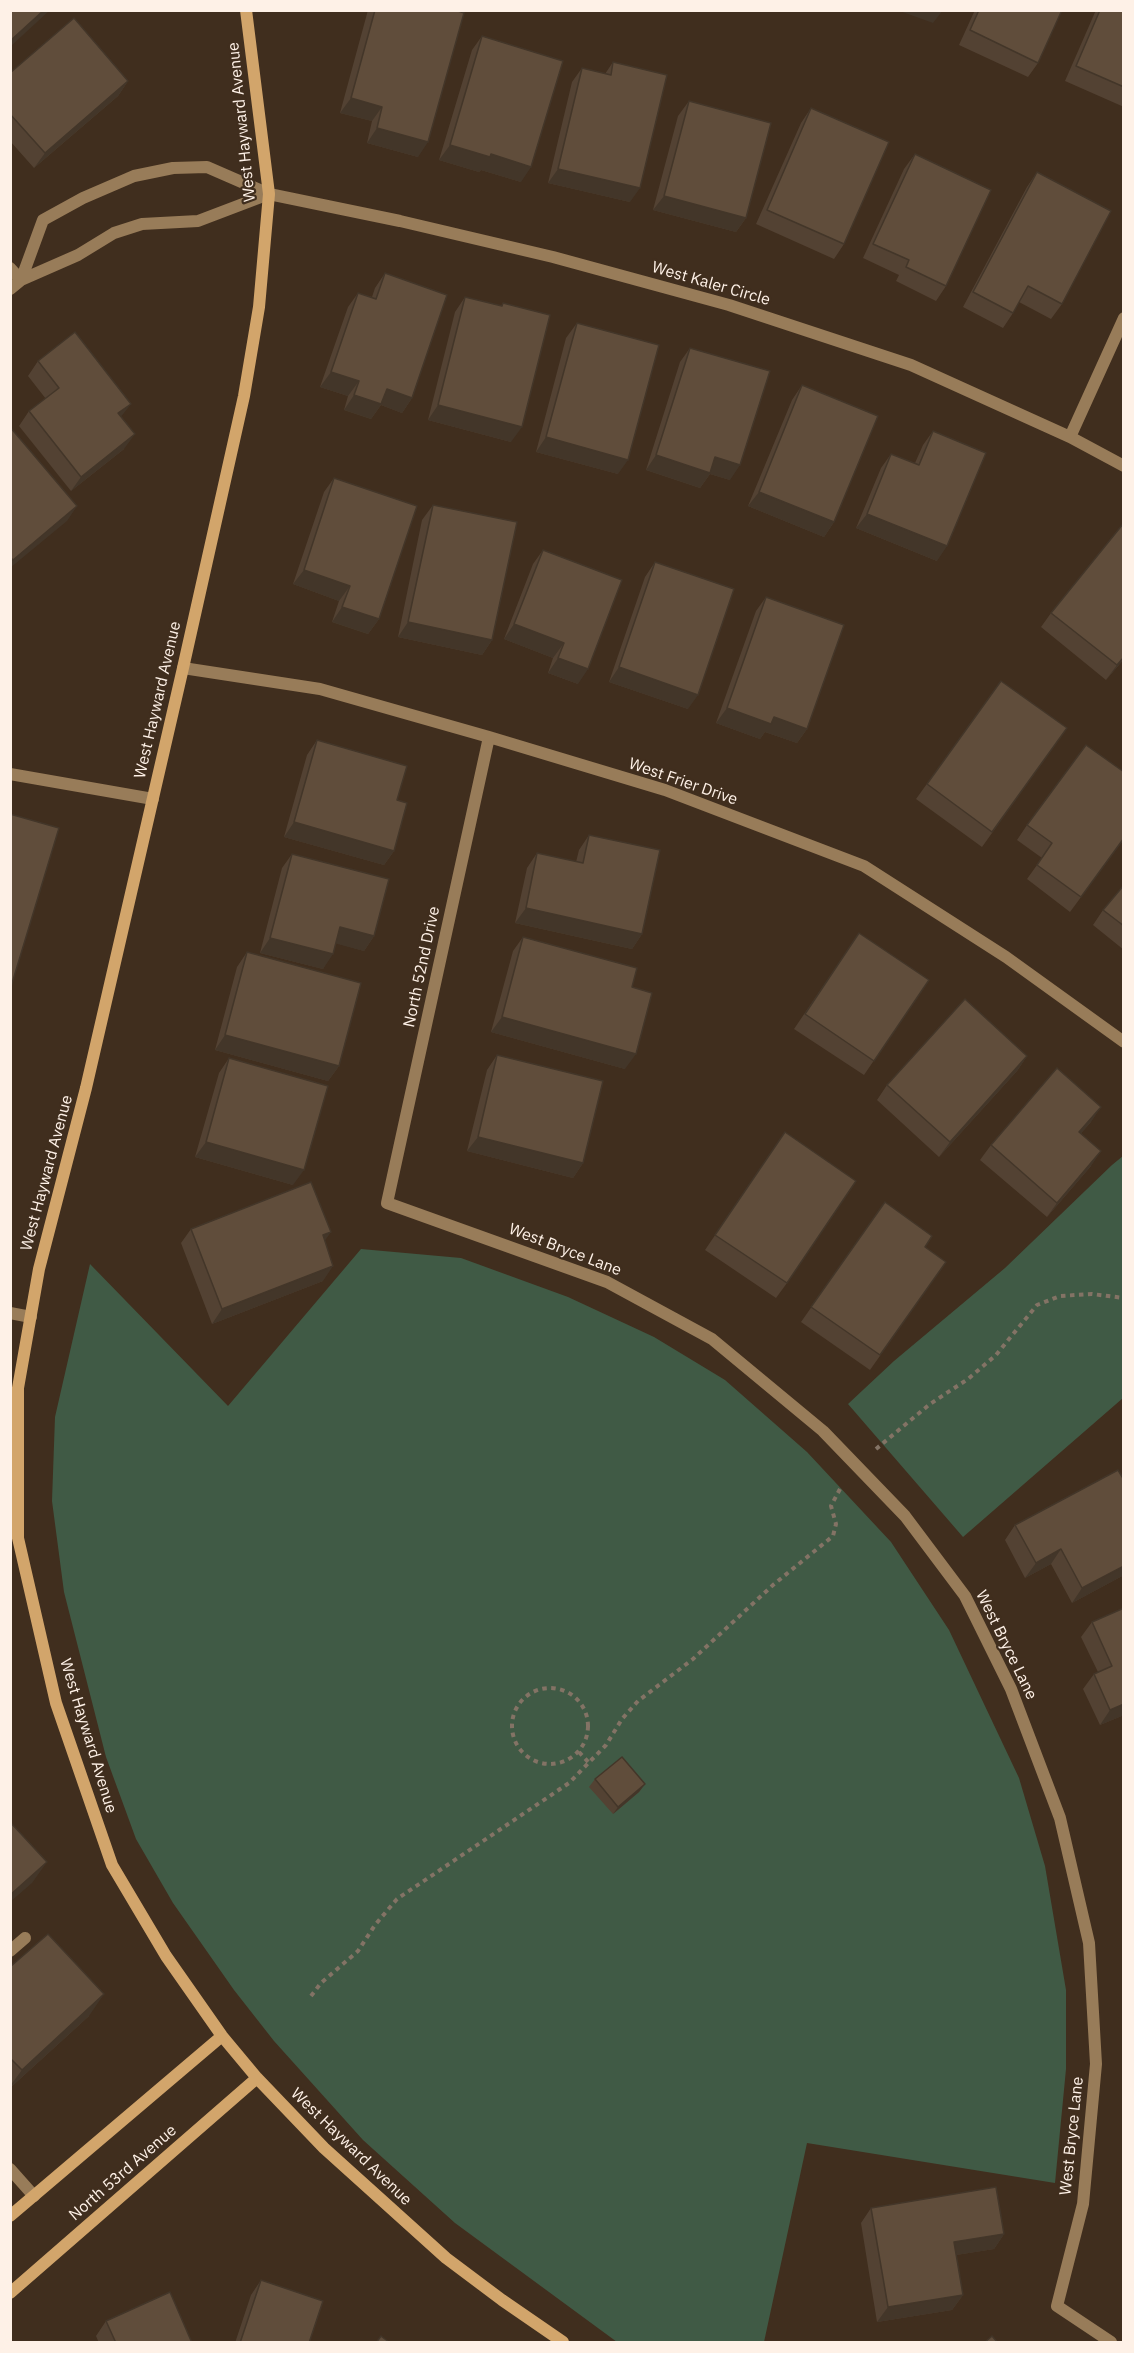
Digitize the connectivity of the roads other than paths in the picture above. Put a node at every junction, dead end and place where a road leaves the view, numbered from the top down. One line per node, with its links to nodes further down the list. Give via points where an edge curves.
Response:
1 (246, 10): 2 (street, West Hayward Avenue)
2 (269, 195): 4 (street, via 198,221 142,224 114,232 78,255); 4 (street, West Kaler Circle, via 207,167 173,168 134,176 44,220); 7 (street, West Kaler Circle, via 422,226 729,305 911,365); 9 (street, West Hayward Avenue, via 259,307 244,396)
3 (10, 268): 4 (street)
4 (21, 280): 5 (street)
5 (10, 290)
6 (1124, 318): 7 (street)
7 (1070, 437): 8 (street, West Kaler Circle)
8 (1124, 466)
9 (183, 668): 10 (street, West Frier Drive, via 320,689); 12 (street, West Hayward Avenue)
10 (489, 737): 13 (street, West Frier Drive, via 665,790 864,866 1006,957); 14 (street, North 52nd Drive)
11 (10, 774): 12 (street)
12 (153, 799): 16 (street, West Hayward Avenue, via 86,1088 39,1269)
13 (1124, 1042)
14 (387, 1203): 26 (street, West Bryce Lane, via 607,1282 712,1339 823,1431 905,1516 965,1596 1011,1689 1060,1818 1089,1943 1096,2064 1083,2204 1057,2306)
15 (10, 1313): 16 (street)
16 (31, 1317): 19 (street, West Hayward Avenue, via 18,1388 18,1538 56,1703 112,1864 166,1956)
17 (25, 1938): 18 (street)
18 (10, 1951)
19 (222, 2036): 20 (street, West Hayward Avenue); 22 (street)
20 (257, 2078): 24 (street, North 53rd Avenue); 25 (street, West Hayward Avenue, via 324,2148 446,2258)
21 (10, 2169): 22 (street)
22 (34, 2196): 23 (street)
23 (10, 2216)
24 (10, 2293)
25 (563, 2343)
26 (1111, 2343)

